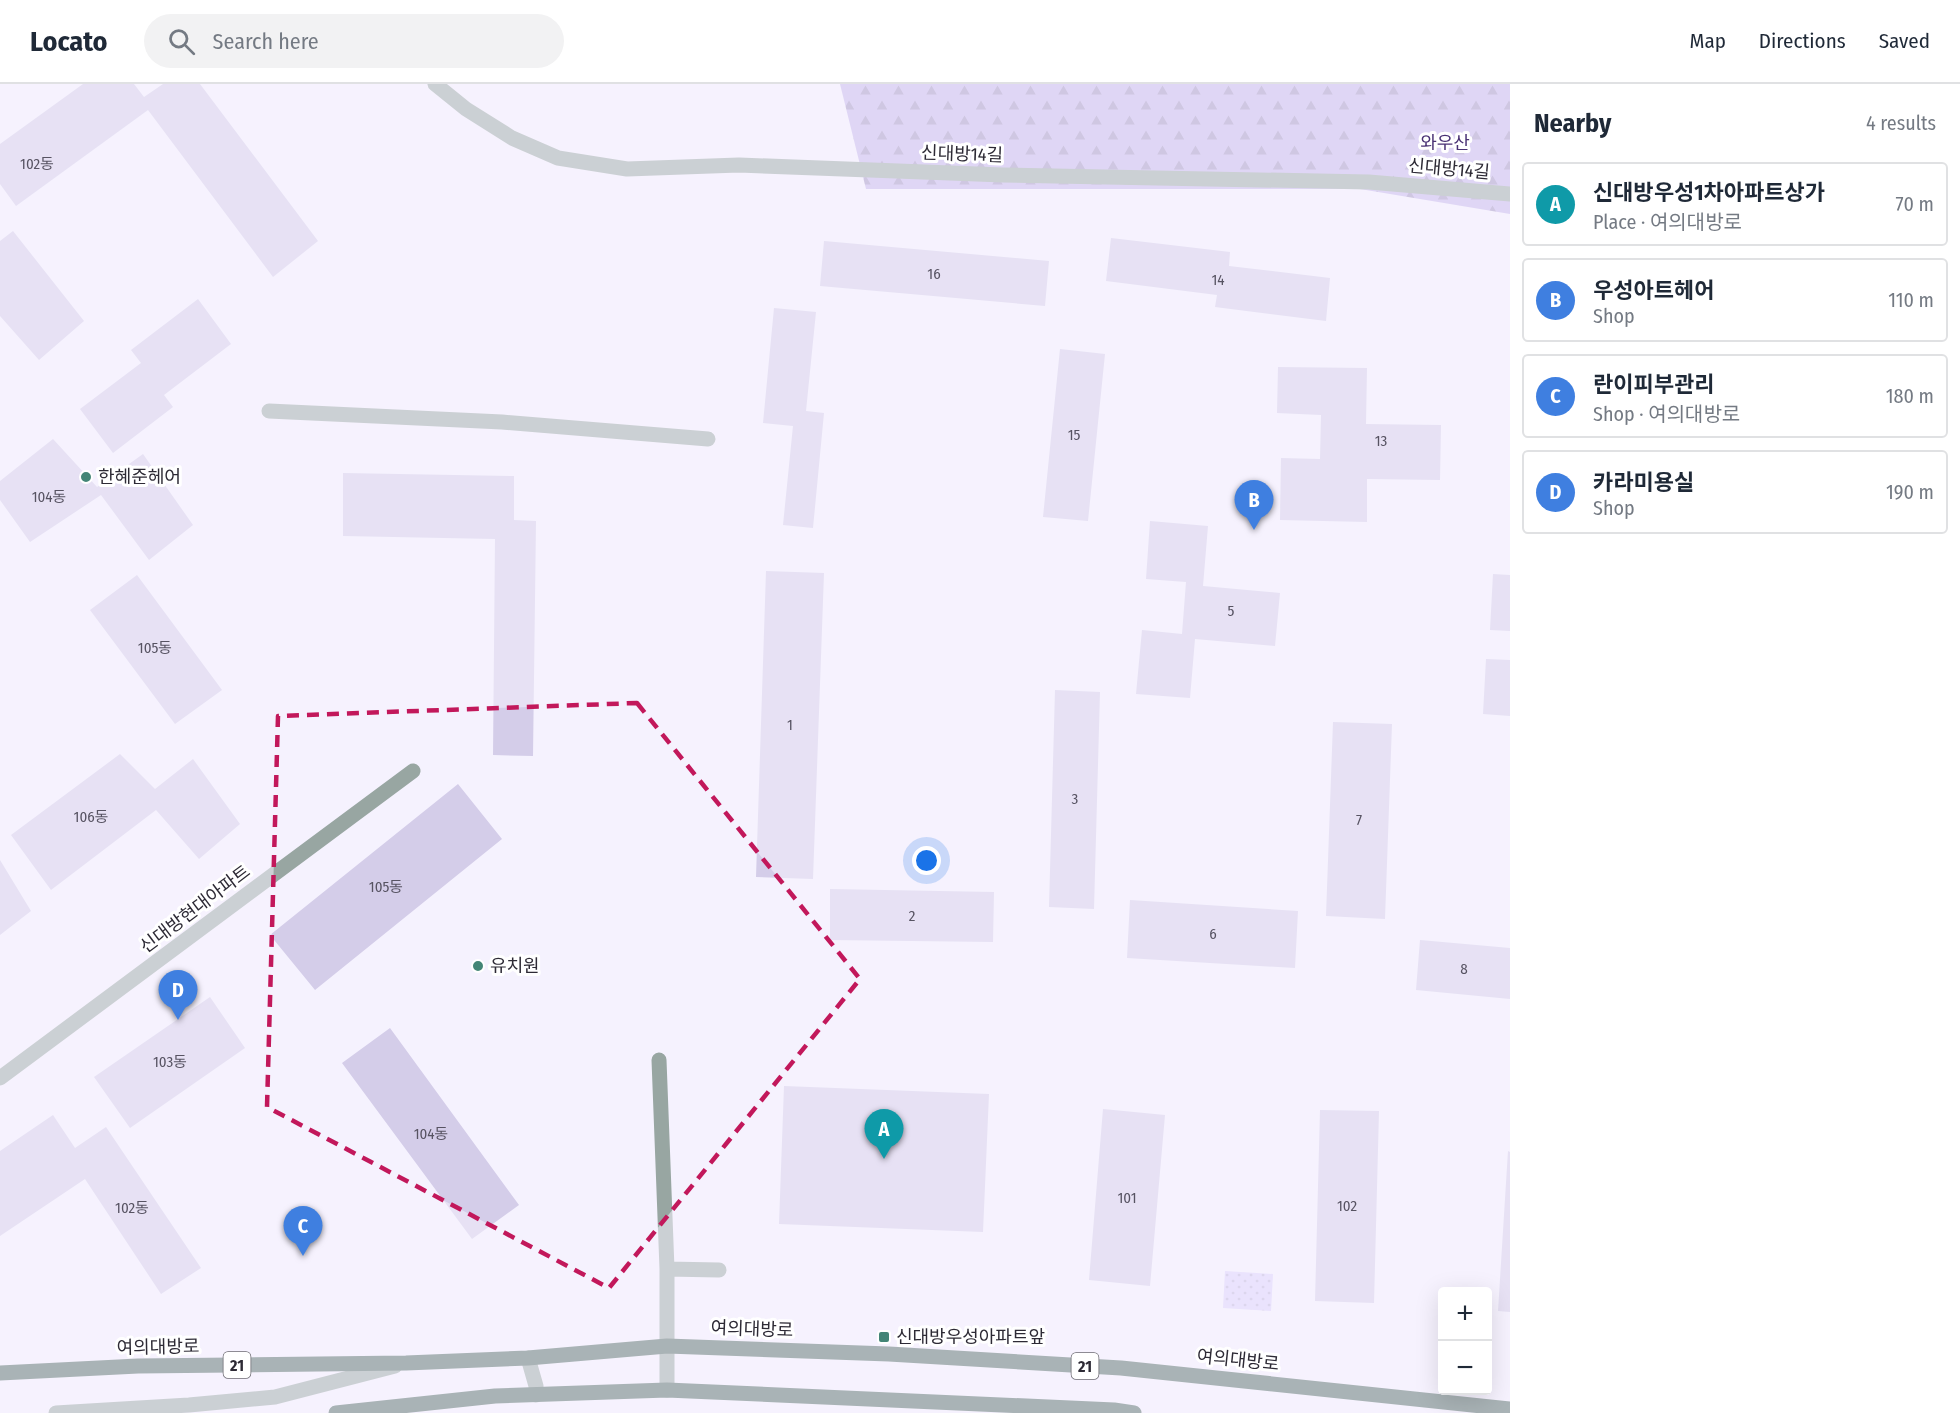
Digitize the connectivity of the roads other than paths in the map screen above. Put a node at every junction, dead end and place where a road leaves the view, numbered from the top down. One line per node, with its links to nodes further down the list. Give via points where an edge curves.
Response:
1 (435, 84): 2 (street, 신대방14길, via 466,110 512,138 558,158 627,169 739,165 1370,182)
2 (1510, 194)
3 (269, 411): 4 (street, via 502,422)
4 (708, 439)
5 (413, 771): 7 (street, 신대방현대아파트)
6 (659, 1060): 8 (street)
7 (0, 1078)
8 (668, 1269): 9 (street); 10 (street)
9 (719, 1270)
10 (667, 1346): 11 (main road, 여의대방로 / 21); 14 (street); 17 (main road, 여의대방로 / 21, via 1121,1368)
11 (528, 1358): 12 (main road, 여의대방로 / 21); 15 (street)
12 (406, 1363): 13 (main road, 여의대방로 / 21); 19 (street, via 275,1397)
13 (0, 1372)
14 (666, 1390): 15 (main road); 16 (main road)
15 (536, 1395): 20 (main road)
16 (890, 1406): 18 (main road)
17 (1506, 1408)
18 (1115, 1412): 21 (main road)
19 (56, 1413)
20 (336, 1413)
21 (1134, 1413)

